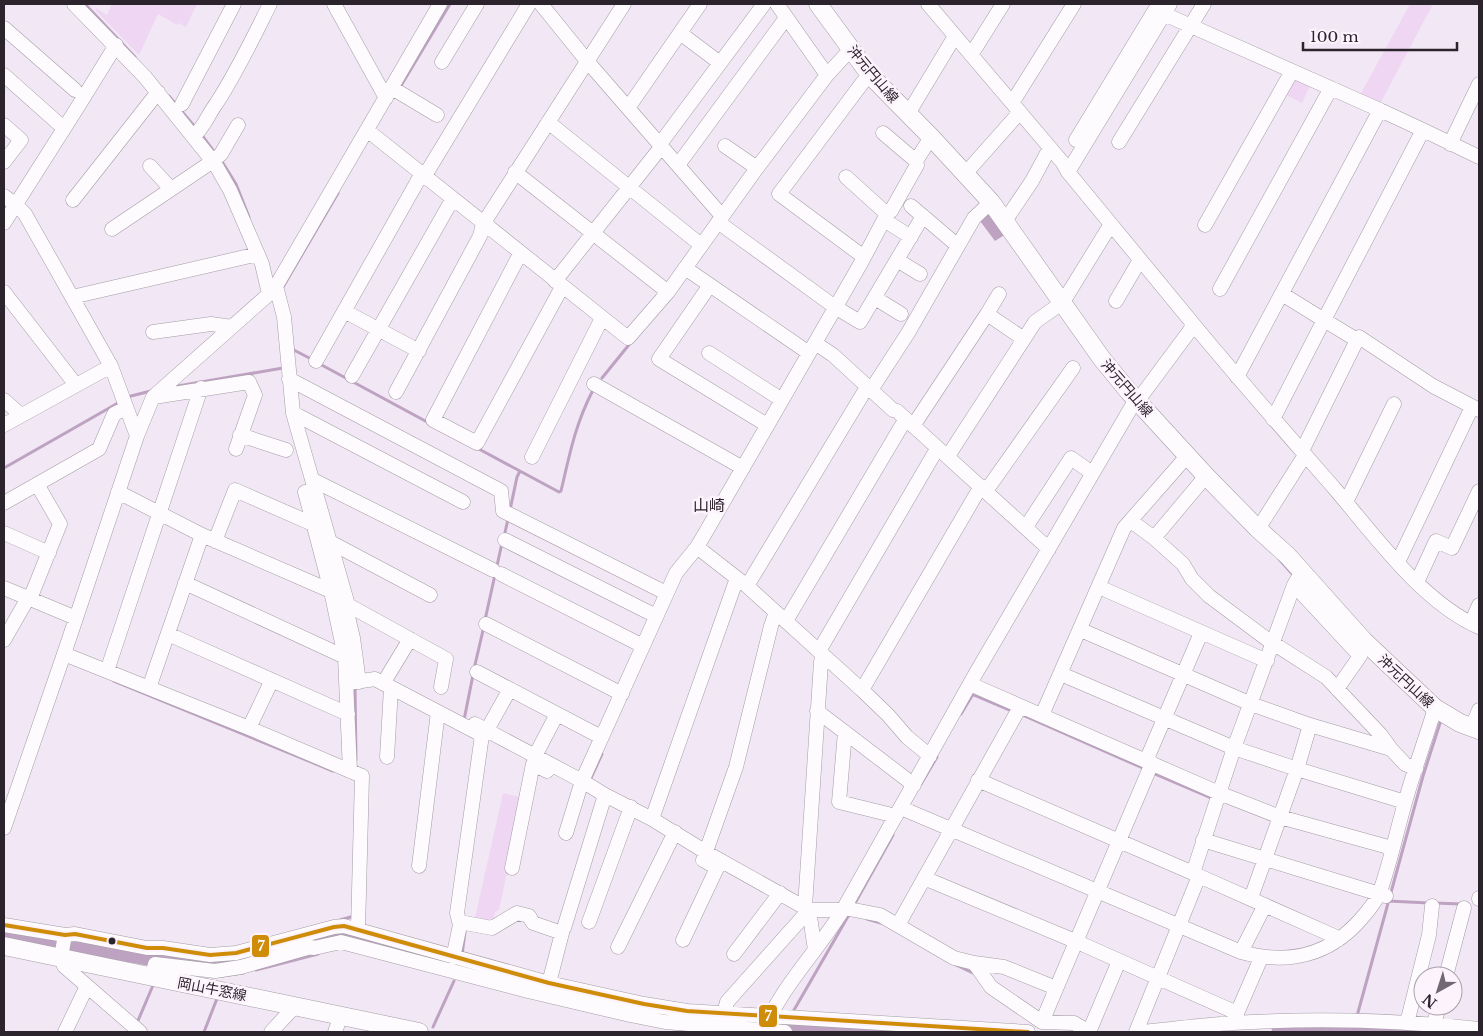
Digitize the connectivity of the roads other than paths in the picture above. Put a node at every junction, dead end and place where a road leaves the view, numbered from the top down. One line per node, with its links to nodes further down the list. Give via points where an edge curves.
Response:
1 (234, 4): 39 (street)
2 (270, 4): 50 (street, via 226,90)
3 (334, 4): 38 (street)
4 (440, 4): 38 (street)
5 (477, 4): 28 (street)
6 (529, 4): 69 (street)
7 (624, 4): 27 (street)
8 (700, 4): 22 (street)
9 (764, 4): 29 (street)
10 (777, 4): 19 (street)
11 (818, 4): 25 (main road, 沖元円山線)
12 (928, 4): 23 (street)
13 (1003, 4): 26 (street)
14 (1074, 4): 42 (street)
15 (1204, 4): 20 (street)
16 (79, 5): 24 (street)
17 (548, 7): 27 (street)
18 (1167, 9): 20 (street); 66 (street, via 1155,10)
19 (786, 18): 31 (street); 63 (street)
20 (1192, 23): 30 (street); 54 (street)
21 (4, 28): 36 (street)
22 (680, 33): 29 (street); 40 (street)
23 (954, 39): 26 (street); 43 (street)
24 (116, 45): 37 (street); 76 (street)
25 (847, 52): 31 (street); 33 (main road, 沖元円山線)
26 (972, 55): 42 (street)
27 (587, 61): 40 (street); 45 (street)
28 (442, 62)
29 (720, 64): 56 (street)
30 (1292, 71): 35 (street); 85 (street)
31 (829, 73): 65 (street)
32 (4, 75): 46 (street)
33 (867, 78): 43 (main road, 沖元円山線); 94 (street, via 779,194)
34 (1479, 84): 55 (street)
35 (1331, 88): 41 (street); 101 (street)
36 (75, 90)
37 (158, 92): 50 (street); 74 (street)
38 (393, 92): 44 (street); 51 (street)
39 (182, 104)
40 (628, 108): 56 (street)
41 (1380, 110): 49 (street); 106 (street)
42 (1016, 112): 58 (street); 68 (street)
43 (908, 114): 53 (main road, 沖元円山線)
44 (437, 115)
45 (548, 122): 67 (street); 71 (street)
46 (59, 124)
47 (238, 124): 60 (street)
48 (4, 125): 62 (street, via 21,140)
49 (1423, 130): 55 (street); 116 (street)
50 (197, 133): 60 (street)
51 (370, 133): 69 (street); 102 (street)
52 (883, 133): 61 (street)
53 (928, 142): 61 (street); 68 (main road, 沖元円山線)
54 (1119, 142)
55 (1450, 144): 59 (street)
56 (661, 145): 63 (street); 71 (street)
57 (726, 146): 65 (street)
58 (1049, 152): 66 (street); 82 (street)
59 (1479, 156)
60 (216, 158): 72 (street); 92 (street)
61 (916, 161): 81 (street, via 917,165)
62 (4, 162)
63 (678, 165): 80 (street)
64 (150, 166): 72 (street)
65 (757, 168): 80 (street)
66 (1065, 168): 86 (street)
67 (516, 172): 84 (street); 88 (street)
68 (965, 174): 77 (main road, 沖元円山線)
69 (423, 176): 75 (street); 112 (street)
70 (846, 177): 81 (street)
71 (629, 188): 88 (street); 90 (street)
72 (170, 189): 87 (street)
73 (4, 196): 76 (street)
74 (73, 200)
75 (452, 200): 84 (street); 119 (street)
76 (16, 205): 83 (street); 107 (street, via 25,214)
77 (987, 205): 82 (main road, 沖元円山線); 91 (street, via 974,218)
78 (911, 206): 79 (street)
79 (923, 216): 89 (street); 91 (street)
80 (720, 219): 90 (street); 111 (street)
81 (887, 220): 89 (street); 94 (street)
82 (1005, 221): 110 (main road, 沖元円山線)
83 (4, 223)
84 (482, 224): 93 (street); 124 (street, via 480,236)
85 (1205, 225)
86 (1109, 226): 96 (street); 110 (street)
87 (112, 229)
88 (593, 234): 99 (street); 104 (street)
89 (911, 237): 95 (street)
90 (702, 245): 97 (street)
91 (958, 246): 135 (street, via 908,333)
92 (258, 254): 102 (street); 107 (street)
93 (520, 254): 99 (street); 99 (street, via 433,420 477,443)
94 (864, 257): 111 (street)
95 (897, 260): 98 (street); 108 (street)
96 (1139, 263): 109 (street); 118 (street)
97 (685, 268): 100 (street); 104 (street)
98 (920, 274)
99 (558, 284): 115 (street)
100 (710, 285): 123 (street); 148 (street, via 659,359)
101 (1220, 289)
102 (273, 290): 117 (street); 131 (street, via 284,317)
103 (4, 292): 133 (street)
104 (668, 292): 115 (street, via 628,338)
105 (998, 294): 114 (street)
106 (1282, 294): 116 (street); 130 (street)
107 (72, 297): 127 (street)
108 (874, 298): 111 (street, via 860,322); 113 (street)
109 (1116, 301)
110 (1059, 304): 121 (street, via 1035,322); 141 (main road, 沖元円山線)
111 (838, 309): 123 (street)
112 (344, 311): 119 (street); 126 (street)
113 (901, 314)
114 (987, 314): 121 (street); 149 (street)
115 (602, 318): 154 (street)
116 (1324, 320): 122 (street); 146 (street)
117 (232, 327): 120 (street, via 211,324); 137 (street)
118 (1193, 327): 130 (street); 141 (street)
119 (378, 329): 124 (street); 129 (street)
120 (153, 332)
121 (1024, 338): 153 (street)
122 (1357, 340): 143 (street, via 1359,337 1433,386); 152 (street)
123 (816, 347): 135 (street, via 833,355); 139 (street)
124 (419, 351): 136 (street)
125 (709, 353): 139 (street)
126 (316, 360)
127 (111, 366): 133 (street); 140 (street)
128 (1073, 368): 161 (street)
129 (352, 376)
130 (1237, 377): 146 (street)
131 (290, 379): 144 (street); 188 (street, via 501,491 503,511 508,514)
132 (594, 384): 156 (street)
133 (76, 385): 145 (street)
134 (200, 388): 137 (street); 151 (street, via 249,382 255,395 238,442); 168 (street)
135 (868, 391): 149 (street, via 896,411); 183 (street)
136 (396, 392)
137 (153, 397): 150 (street)
138 (4, 400): 145 (street)
139 (782, 400): 148 (street)
140 (124, 402): 150 (street); 160 (street, via 114,414 99,449)
141 (1134, 404): 155 (main road, 沖元円山線); 157 (street)
142 (1394, 404): 166 (street)
143 (1476, 409): 181 (street)
144 (293, 414): 159 (street); 165 (street)
145 (21, 415): 147 (street)
146 (1273, 419): 152 (street)
147 (4, 425)
148 (767, 425): 156 (street)
149 (908, 426): 153 (street); 194 (street)
150 (137, 436): 163 (street)
151 (286, 450)
152 (1304, 453): 166 (street); 172 (street)
153 (941, 455): 161 (street); 205 (street)
154 (532, 457)
155 (1184, 459): 158 (main road, 沖元円山線); 169 (street)
156 (743, 468): 179 (street)
157 (1092, 473): 171 (street, via 1072,458); 178 (street)
158 (1204, 479): 172 (main road, 沖元円山線); 175 (street)
159 (313, 480): 177 (street); 204 (street)
160 (37, 484): 167 (street); 180 (street, via 60,524)
161 (980, 489): 171 (street); 221 (street)
162 (1479, 491): 184 (street, via 1452,548 1436,541)
163 (118, 492): 168 (street); 195 (street)
164 (305, 492): 170 (street)
165 (464, 502)
166 (1346, 502): 181 (street)
167 (4, 503)
168 (160, 514): 174 (street); 209 (street)
169 (1131, 521): 175 (street); 186 (street, via 1124,528)
170 (314, 524): 174 (street, via 235,490); 177 (street)
171 (1026, 527): 178 (street)
172 (1258, 529): 182 (main road, 沖元円山線, via 1288,556)
173 (4, 533): 180 (street)
174 (209, 538): 185 (street); 191 (street)
175 (1154, 538): 203 (street, via 1183,564 1209,596)
176 (506, 540): 193 (street)
177 (326, 544): 189 (street); 191 (street); 191 (street)
178 (1049, 548): 216 (street)
179 (699, 549): 183 (street); 188 (street, via 676,573)
180 (49, 553): 190 (street)
181 (1398, 562): 184 (street)
182 (1297, 579): 203 (street); 220 (street, via 1360,656); 224 (main road, 沖元円山線)
183 (742, 582): 194 (street); 257 (street)
184 (1417, 582): 197 (street, via 1448,610)
185 (185, 583): 200 (street); 207 (street)
186 (1099, 587): 198 (street); 199 (street)
187 (4, 588): 190 (street)
188 (666, 593): 193 (street)
189 (430, 595)
190 (27, 601): 195 (street); 202 (street)
191 (340, 602): 201 (street); 207 (street); 214 (street, via 353,638)
192 (1479, 605): 197 (street)
193 (656, 616): 204 (street)
194 (781, 617): 205 (street); 265 (street, via 772,626 736,767)
195 (76, 618): 206 (street)
196 (486, 624): 222 (street)
197 (1475, 625)
198 (1081, 630): 211 (street); 212 (street)
199 (1202, 633): 208 (street); 212 (street)
200 (168, 634): 213 (street); 217 (street)
201 (410, 639): 215 (street); 218 (street, via 446,659)
202 (4, 640)
203 (1273, 643): 208 (street); 220 (street, via 1326,677)
204 (643, 646): 222 (street)
205 (821, 653): 221 (street); 226 (street)
206 (64, 654): 209 (street); 258 (street)
207 (346, 657): 214 (street)
208 (1267, 660): 223 (street)
209 (107, 671): 217 (street)
210 (476, 672): 219 (street)
211 (1061, 674): 231 (street); 232 (street)
212 (1183, 675): 223 (street); 232 (street)
213 (272, 680): 229 (street); 234 (street)
214 (356, 680): 215 (street, via 371,672 380,673); 229 (street)
215 (389, 682): 228 (street); 236 (street); 243 (street)
216 (970, 684): 227 (street); 242 (street)
217 (149, 688): 234 (street)
218 (442, 688)
219 (510, 689): 230 (street); 236 (street)
220 (1337, 689): 240 (street)
221 (862, 690): 242 (street)
222 (622, 694): 238 (street)
223 (1251, 704): 233 (street); 239 (street)
224 (1435, 708): 235 (main road, 沖元円山線, via 1460,723); 246 (street)
225 (1479, 710): 235 (street)
226 (817, 711): 237 (street); 281 (street)
227 (1018, 711): 231 (street); 248 (street)
228 (438, 712): 267 (street); 284 (street, via 482,735 457,913)
229 (348, 714): 247 (street)
230 (557, 714): 238 (street); 241 (street)
231 (1042, 715): 244 (street)
232 (1165, 718): 239 (street); 244 (street)
233 (1310, 725): 240 (street); 245 (street)
234 (249, 728): 247 (street)
235 (1476, 728)
236 (487, 730): 241 (street)
237 (845, 732): 250 (street); 255 (street, via 839,802)
238 (601, 737): 249 (street)
239 (1234, 748): 245 (street); 252 (street)
240 (1391, 749): 246 (street, via 1405,764)
241 (535, 756): 249 (street)
242 (930, 756): 250 (street)
243 (386, 757)
244 (1149, 767): 252 (street); 262 (street)
245 (1296, 769): 253 (street); 256 (street)
246 (1416, 769): 253 (street)
247 (354, 773): 288 (street, via 362,776)
248 (978, 780): 259 (street); 262 (street)
249 (585, 785): 251 (street); 260 (street); 268 (street, via 533,764)
250 (914, 785): 255 (street)
251 (604, 797): 254 (street); 271 (street)
252 (1217, 798): 256 (street); 263 (street)
253 (1405, 802): 264 (street)
254 (630, 810): 257 (street); 274 (street)
255 (903, 811): 259 (street); 279 (street)
256 (1280, 817): 264 (street); 266 (street)
257 (652, 819): 261 (street)
258 (4, 828)
259 (951, 829): 270 (street); 272 (street)
260 (566, 833)
261 (673, 835): 265 (street); 294 (street)
262 (1118, 842): 269 (street); 272 (street)
263 (1207, 842): 266 (street); 269 (street)
264 (1392, 848): 275 (street)
265 (706, 850): 273 (street); 289 (street, via 704,860 717,868)
266 (1264, 862): 275 (street); 276 (street)
267 (420, 866)
268 (512, 868)
269 (1196, 875): 276 (street); 286 (street)
270 (924, 878): 285 (street); 291 (street)
271 (578, 888): 274 (street); 287 (street)
272 (1097, 892): 286 (street); 291 (street)
273 (779, 895): 281 (street); 297 (street)
274 (598, 896): 282 (street)
275 (1382, 896): 290 (street)
276 (1251, 898): 277 (street)
277 (1265, 905): 290 (street); 296 (street)
278 (1432, 906): 313 (street, via 1429,935)
279 (844, 908): 281 (street); 285 (street, via 880,915); 295 (street)
280 (1464, 908): 302 (street)
281 (808, 912): 295 (street); 309 (street, via 727,1002)
282 (589, 922)
283 (4, 925): 292 (street)
284 (460, 925): 298 (street); 305 (street, via 492,928 517,913 562,934)
285 (898, 925): 301 (street, via 954,958)
286 (1178, 926): 296 (street); 304 (street)
287 (564, 928)
288 (358, 930): 292 (street, via 334,927 236,953 210,955 147,948 75,934); 298 (street)
289 (683, 940)
290 (1338, 940): 299 (street, via 1302,956)
291 (1076, 941): 300 (street); 307 (street)
292 (63, 945): 293 (main road, 岡山牛窓線); 303 (main road, 岡山牛窓線); 306 (street, via 64,966)
293 (4, 946)
294 (618, 947)
295 (815, 950): 315 (street)
296 (1241, 952): 299 (street)
297 (734, 954)
298 (453, 958): 305 (street)
299 (1261, 958): 312 (street)
300 (1119, 961): 304 (street); 325 (street)
301 (974, 963): 307 (street, via 1004,968); 314 (street, via 992,987)
302 (1449, 966)
303 (152, 976): 308 (main road, 岡山牛窓線); 315 (street, via 155,964 215,970 342,942 630,1016 744,1029)
304 (1157, 978): 312 (street); 327 (street)
305 (548, 983): 309 (street, via 644,1004)
306 (87, 986): 318 (street); 319 (street)
307 (1056, 988): 314 (street)
308 (295, 1006): 310 (main road, 岡山牛窓線); 320 (street)
309 (724, 1013): 315 (street)
310 (341, 1016): 321 (street); 322 (main road, 岡山牛窓線)
311 (1436, 1017): 313 (street); 317 (street)
312 (1235, 1018): 316 (street); 328 (street)
313 (1407, 1020): 316 (street)
314 (1042, 1022): 325 (street, via 1074,1023)
315 (766, 1025): 323 (street); 324 (street)
316 (1331, 1026)
317 (1479, 1029)
318 (137, 1030)
319 (65, 1032)
320 (271, 1032)
321 (335, 1032)
322 (419, 1032)
323 (786, 1032)
324 (1028, 1032)
325 (1088, 1032): 326 (street)
326 (1100, 1032)
327 (1136, 1032)
328 (1142, 1032)

